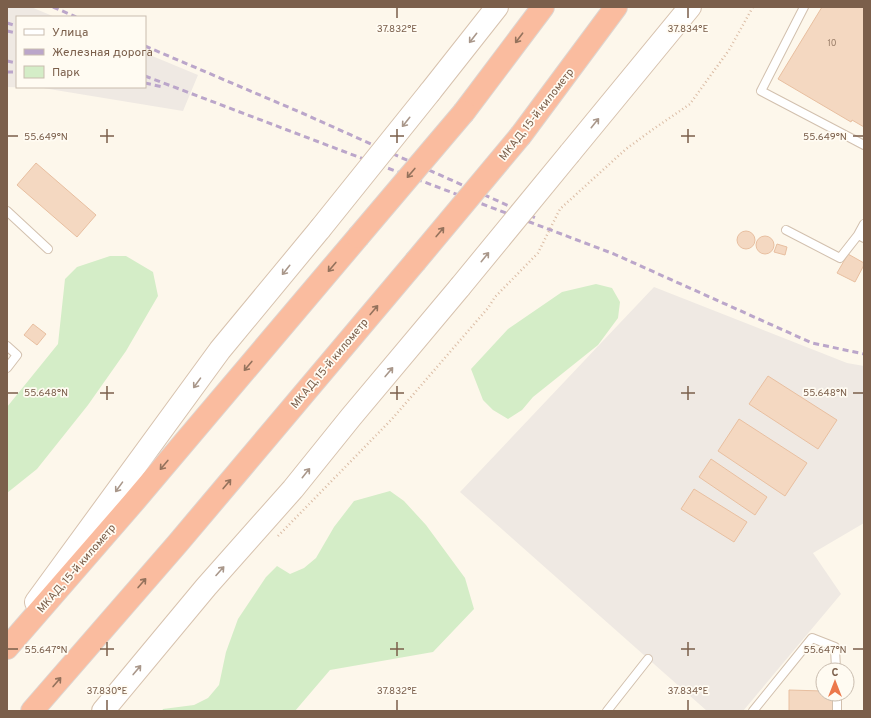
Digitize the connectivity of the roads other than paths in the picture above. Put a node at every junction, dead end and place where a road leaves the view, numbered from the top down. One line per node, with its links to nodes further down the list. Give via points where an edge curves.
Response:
1 (497, 7): 16 (main road, one-way to 16, bridge, via 220,350)
2 (542, 7): 17 (highway, МКАД, 15-й километр, one-way to 17, bridge, via 464,112)
3 (616, 7): 7 (highway, МКАД, 15-й километр)
4 (627, 7): 7 (main road)
5 (690, 7): 21 (main road, one-way to 5, bridge, via 206,587 293,489)
6 (804, 7): 8 (lane, via 761,91)
7 (552, 94): 20 (highway, МКАД, 15-й километр, one-way to 7, bridge, via 415,262)
8 (864, 145)
9 (7, 211): 13 (lane)
10 (864, 224): 12 (lane)
11 (786, 230): 12 (lane, via 840,258)
12 (861, 236)
13 (48, 249)
14 (7, 346): 15 (lane, via 17,355)
15 (7, 368)
16 (7, 642)
17 (7, 648)
18 (648, 659): 22 (lane)
19 (836, 662): 23 (lane, via 835,647 812,638)
20 (32, 711)
21 (103, 711)
22 (607, 711)
23 (753, 711)

